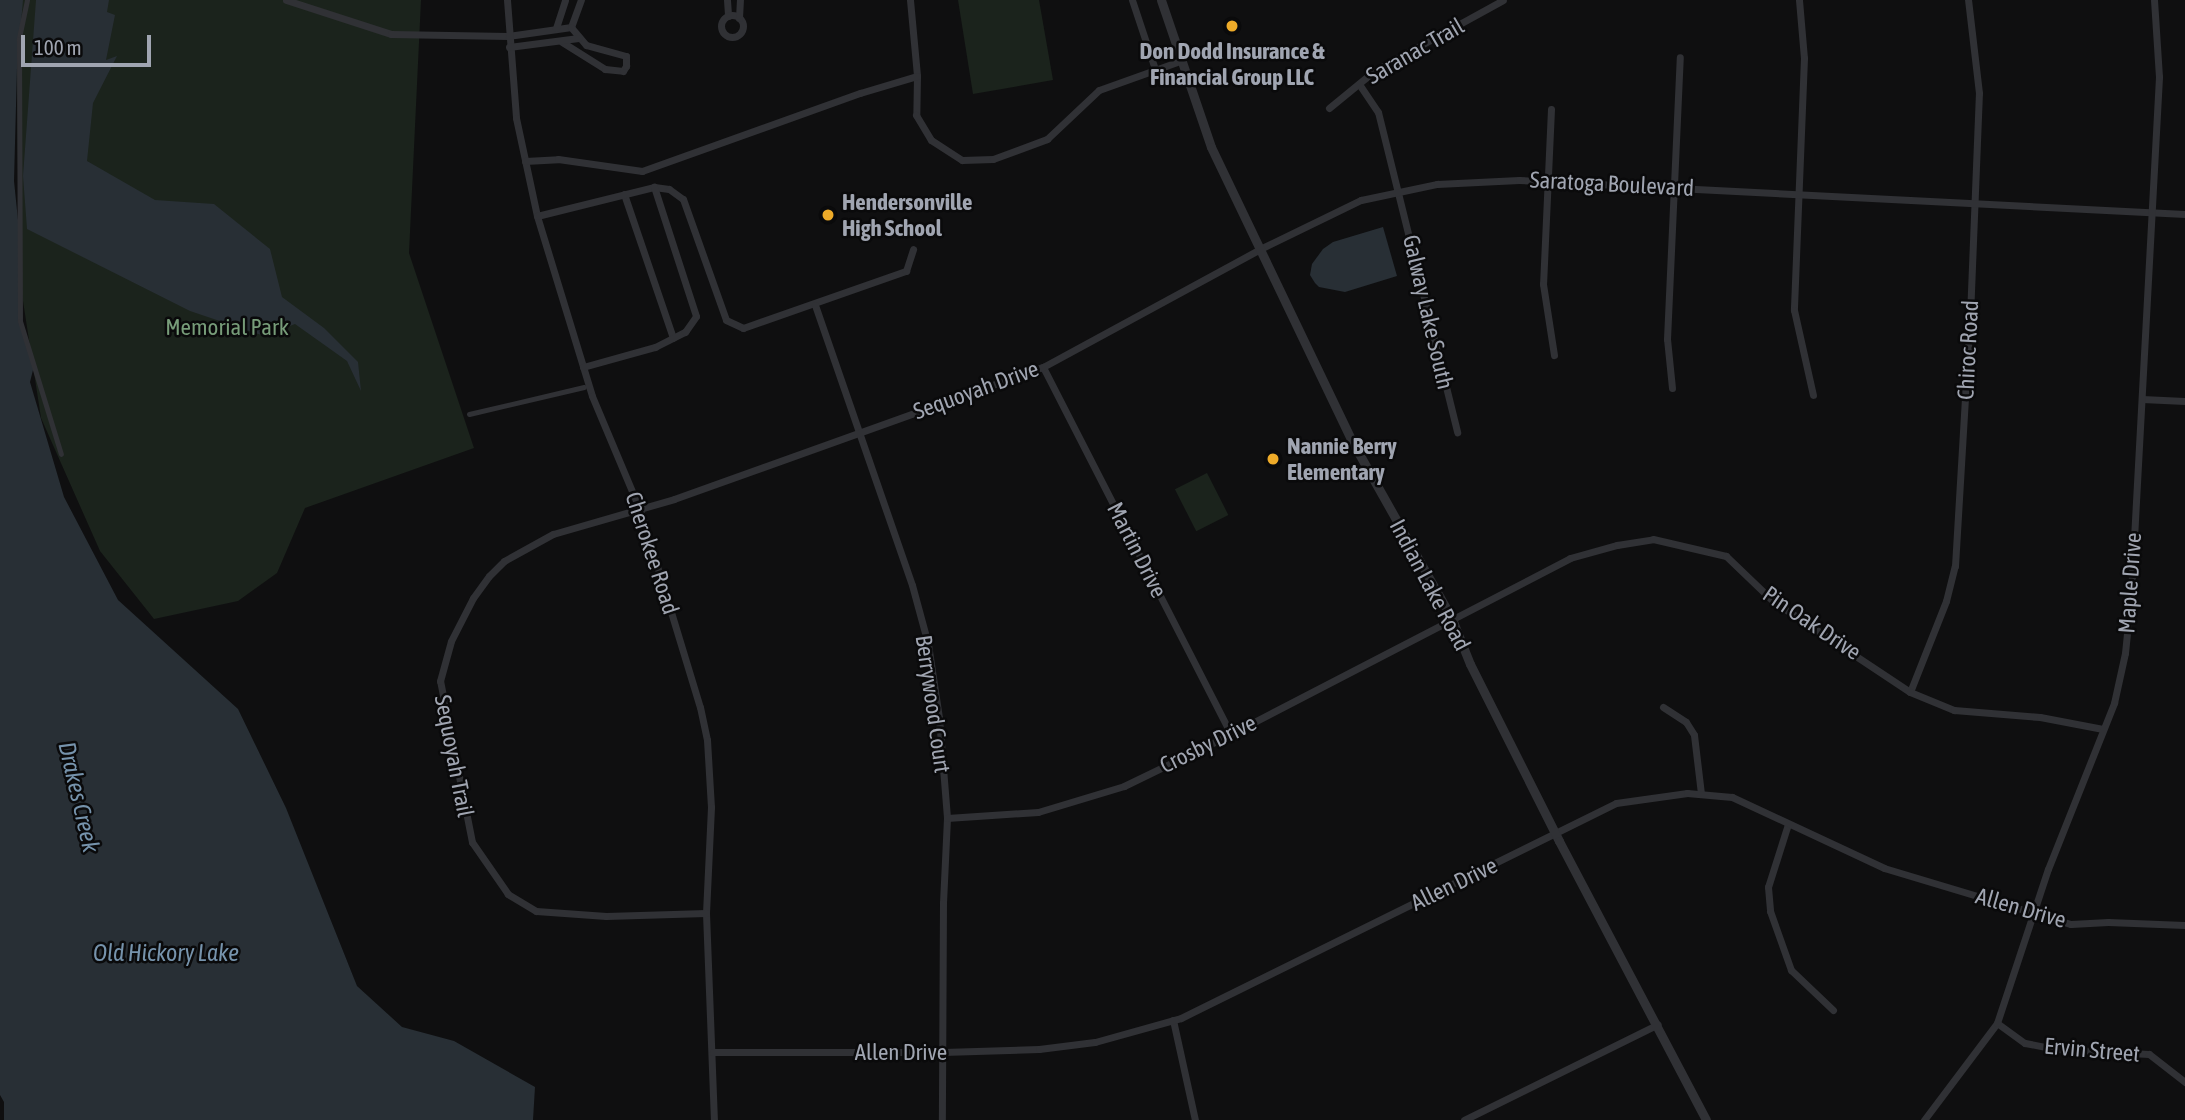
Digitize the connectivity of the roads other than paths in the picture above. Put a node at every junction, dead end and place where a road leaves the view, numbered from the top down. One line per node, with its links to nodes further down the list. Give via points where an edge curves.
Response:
1 (27, 0): 56 (street, via 19,39 20,321)
2 (286, 0): 19 (street, via 391,34)
3 (507, 0): 19 (street, Cherokee Road)
4 (565, 0): 18 (street)
5 (581, 0): 17 (street)
6 (728, 0): 15 (street)
7 (740, 0): 16 (street)
8 (911, 0): 26 (street)
9 (1132, 0): 25 (street)
10 (1161, 0): 24 (street, Indian Lake Road)
11 (1503, 0): 27 (street, Saranac Trail)
12 (1799, 0): 36 (street, via 1804,58)
13 (1968, 0): 37 (street, Chiroc Road, via 1979,93)
14 (2154, 0): 38 (street, Maple Drive, via 2159,77)
15 (728, 16): 16 (street); 16 (street, via 721,26 729,37 741,31)
16 (739, 18)
17 (571, 27): 18 (street); 20 (street)
18 (556, 28): 19 (street)
19 (508, 36): 22 (street, Cherokee Road)
20 (578, 38): 21 (street); 21 (street, via 595,50 626,57 623,71 605,69)
21 (562, 42): 22 (street)
22 (509, 47): 30 (street, Cherokee Road, via 516,118)
23 (1680, 57): 33 (street)
24 (1183, 60): 25 (street); 42 (street, Indian Lake Road, via 1211,147)
25 (1155, 69): 26 (street, via 1099,90 1047,139 980,162 962,160 930,139 916,115)
26 (917, 76): 30 (street, via 642,171 558,159)
27 (1359, 84): 28 (street, Saranac Trail); 34 (street, Galway Lake South, via 1378,112)
28 (1329, 107)
29 (1551, 109): 31 (street)
30 (526, 161): 40 (street, Cherokee Road)
31 (1547, 181): 33 (street, Saratoga Boulevard); 34 (street, Saratoga Boulevard, via 1478,179); 45 (street, via 1543,284)
32 (654, 187): 35 (street); 43 (street, via 669,188 683,199 726,320 743,328); 44 (street, via 696,316 685,332)
33 (1673, 187): 36 (street, Saratoga Boulevard); 49 (street, via 1667,340)
34 (1400, 191): 42 (street, Saratoga Boulevard, via 1360,200); 55 (street, Galway Lake South)
35 (624, 194): 40 (street); 44 (street)
36 (1801, 194): 37 (street, Saratoga Boulevard); 50 (street, via 1794,310)
37 (1976, 202): 38 (street, Saratoga Boulevard); 60 (street, Chiroc Road, via 1955,566)
38 (2151, 213): 39 (street, Saratoga Boulevard); 51 (street, Maple Drive)
39 (2185, 214)
40 (537, 216): 46 (street, Cherokee Road)
41 (913, 248): 43 (street, via 906,271)
42 (1262, 248): 47 (street, Sequoyah Drive); 59 (street, Indian Lake Road, via 1353,443)
43 (816, 305): 54 (street, Berrywood Court)
44 (673, 338): 46 (street)
45 (1554, 355)
46 (583, 367): 58 (street, Cherokee Road)
47 (1044, 367): 54 (street, Sequoyah Drive); 63 (street, Martin Drive)
48 (584, 387): 53 (street)
49 (1672, 388)
50 (1814, 395)
51 (2142, 399): 52 (street); 62 (street, Maple Drive, via 2125,653)
52 (2185, 401)
53 (469, 414)
54 (860, 432): 57 (street, Sequoyah Drive); 65 (street, Berrywood Court, via 892,519 928,644)
55 (1457, 432)
56 (61, 454)
57 (674, 499): 58 (street, Sequoyah Trail)
58 (639, 510): 69 (street, Cherokee Road, via 701,707 707,740 711,807); 69 (street, Sequoyah Trail, via 553,534 504,561 473,598 451,640 440,681 472,842 508,894 536,911 568,915)
59 (1452, 619): 60 (street, Pin Oak Drive, via 1570,558 1653,539 1726,556 1773,601); 63 (street, Crosby Drive); 67 (street, Indian Lake Road)
60 (1910, 692): 62 (street, Pin Oak Drive, via 1954,710 2040,717)
61 (1663, 707): 64 (street, via 1686,722 1694,734)
62 (2103, 729): 68 (street, Maple Drive)
63 (1231, 734): 65 (street, Crosby Drive, via 1124,786 1078,802 1038,812)
64 (1701, 794): 66 (street, Allen Drive, via 1732,797); 67 (street, Allen Drive, via 1616,803)
65 (947, 818): 76 (street, Berrywood Court)
66 (1788, 824): 68 (street, Allen Drive, via 1884,868); 71 (street, via 1768,887 1770,911 1791,970)
67 (1555, 834): 72 (street, Allen Drive); 74 (street, Indian Lake Road)
68 (2033, 912): 70 (street, Allen Drive, via 2071,924); 73 (street, Maple Drive)
69 (706, 913): 75 (street, Cherokee Road)
70 (2185, 925)
71 (1833, 1010)
72 (1174, 1020): 76 (street, Allen Drive, via 1095,1042); 80 (street)
73 (1997, 1023): 77 (street, Ervin Street, via 2025,1043 2149,1054); 83 (street, Maple Drive)
74 (1658, 1024): 81 (street); 82 (street, Indian Lake Road)
75 (713, 1052): 76 (street, Allen Drive); 78 (street, Cherokee Road)
76 (943, 1052): 79 (street, Berrywood Court)
77 (2185, 1082)
78 (714, 1120)
79 (942, 1120)
80 (1195, 1120)
81 (1464, 1120)
82 (1706, 1120)
83 (1924, 1120)

